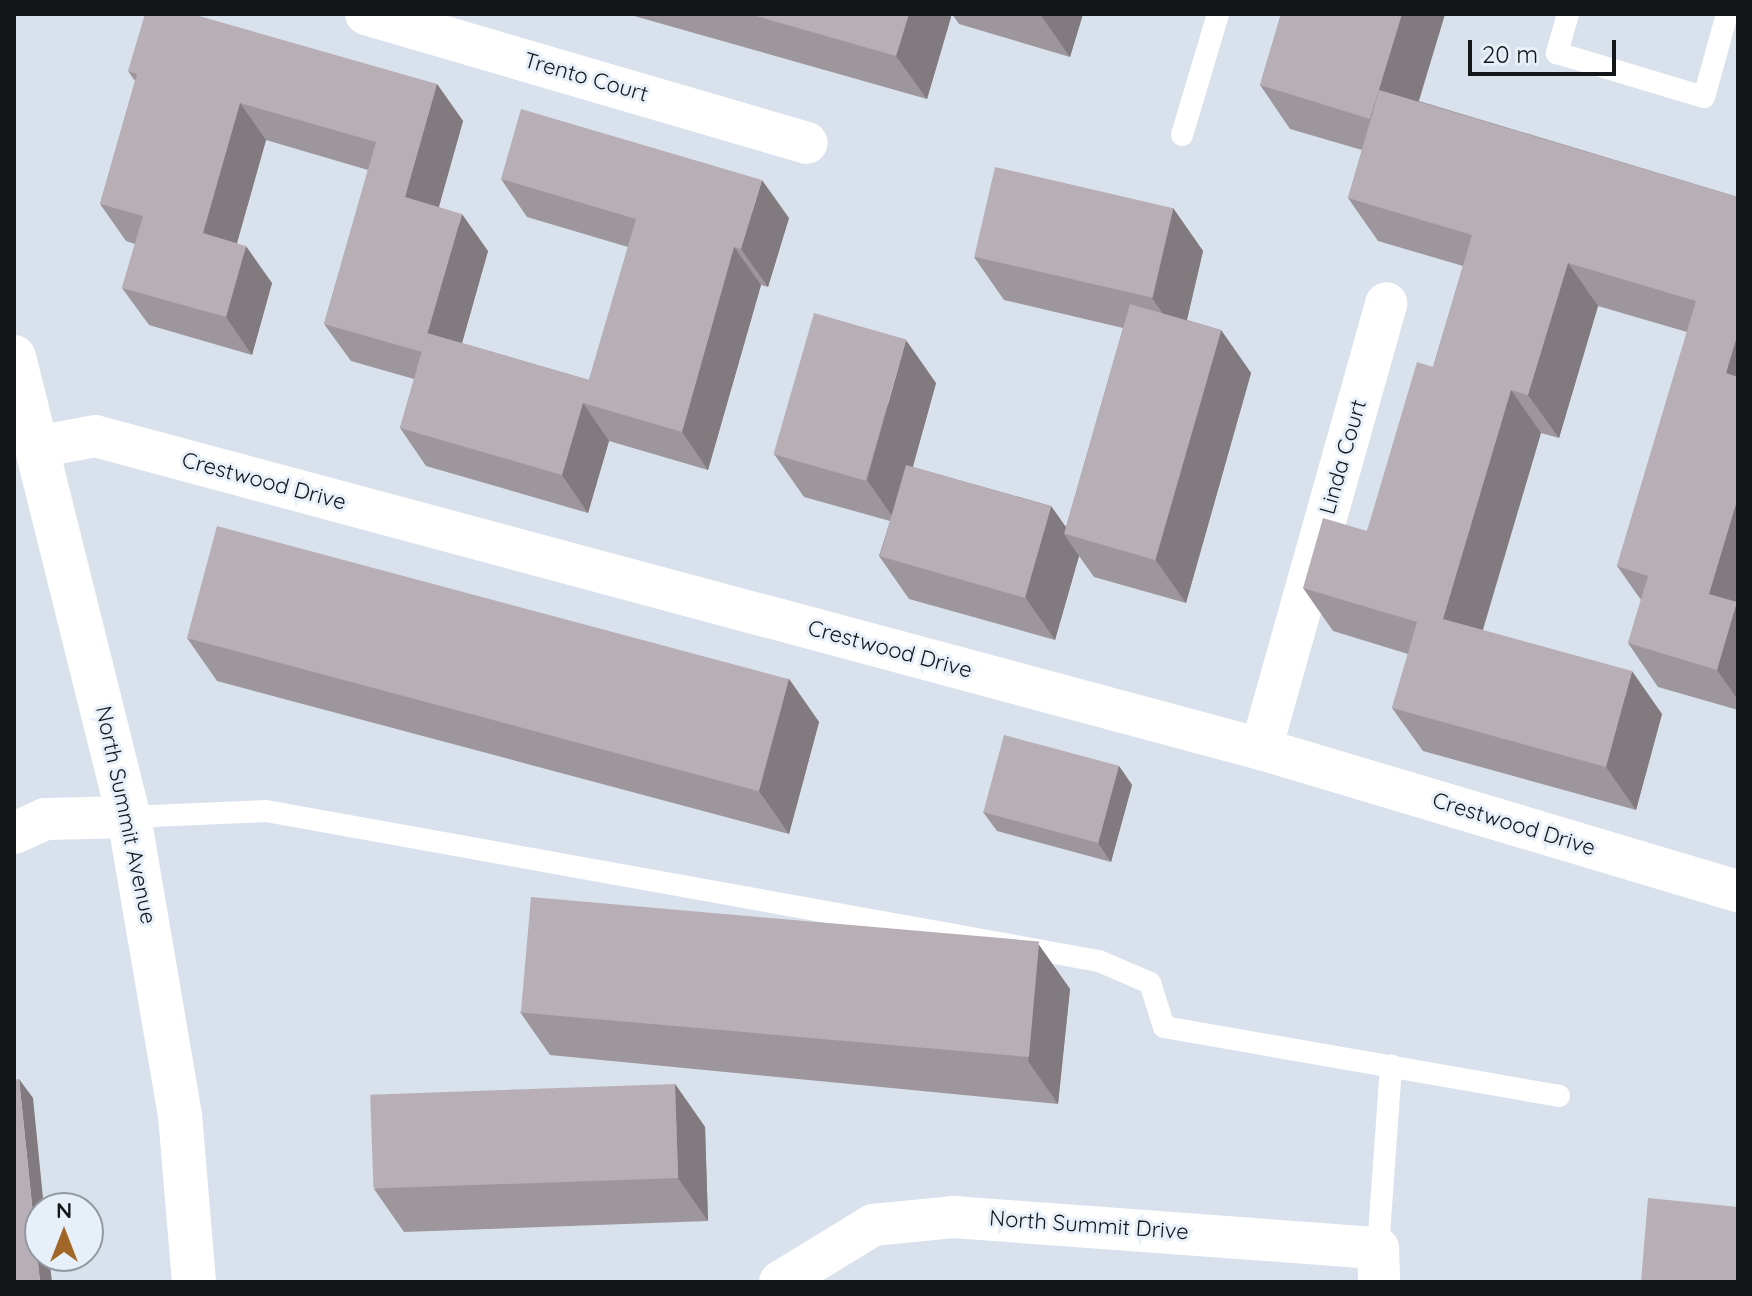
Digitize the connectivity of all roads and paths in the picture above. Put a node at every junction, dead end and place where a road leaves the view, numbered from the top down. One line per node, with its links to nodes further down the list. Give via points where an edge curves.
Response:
1 (366, 14): 6 (street, Trento Court)
2 (1218, 14): 5 (lane)
3 (1568, 14): 4 (lane, via 1557,53 1704,97)
4 (1727, 14)
5 (1182, 135)
6 (806, 143)
7 (1386, 303): 10 (street, Linda Court)
8 (14, 357): 9 (street, North Summit Avenue)
9 (37, 447): 10 (street, Crestwood Drive, via 95,436); 11 (street, North Summit Avenue)
10 (1261, 749): 13 (street, Crestwood Drive)
11 (129, 817): 12 (street, via 45,819); 14 (lane, via 266,811 1099,961 1150,983 1164,1027); 17 (street, North Summit Avenue, via 180,1115)
12 (14, 833)
13 (1738, 891)
14 (1391, 1065): 15 (lane); 16 (lane)
15 (1559, 1096)
16 (1379, 1265): 18 (street, North Summit Drive, via 953,1217 873,1225)
17 (194, 1282)
18 (780, 1282)

